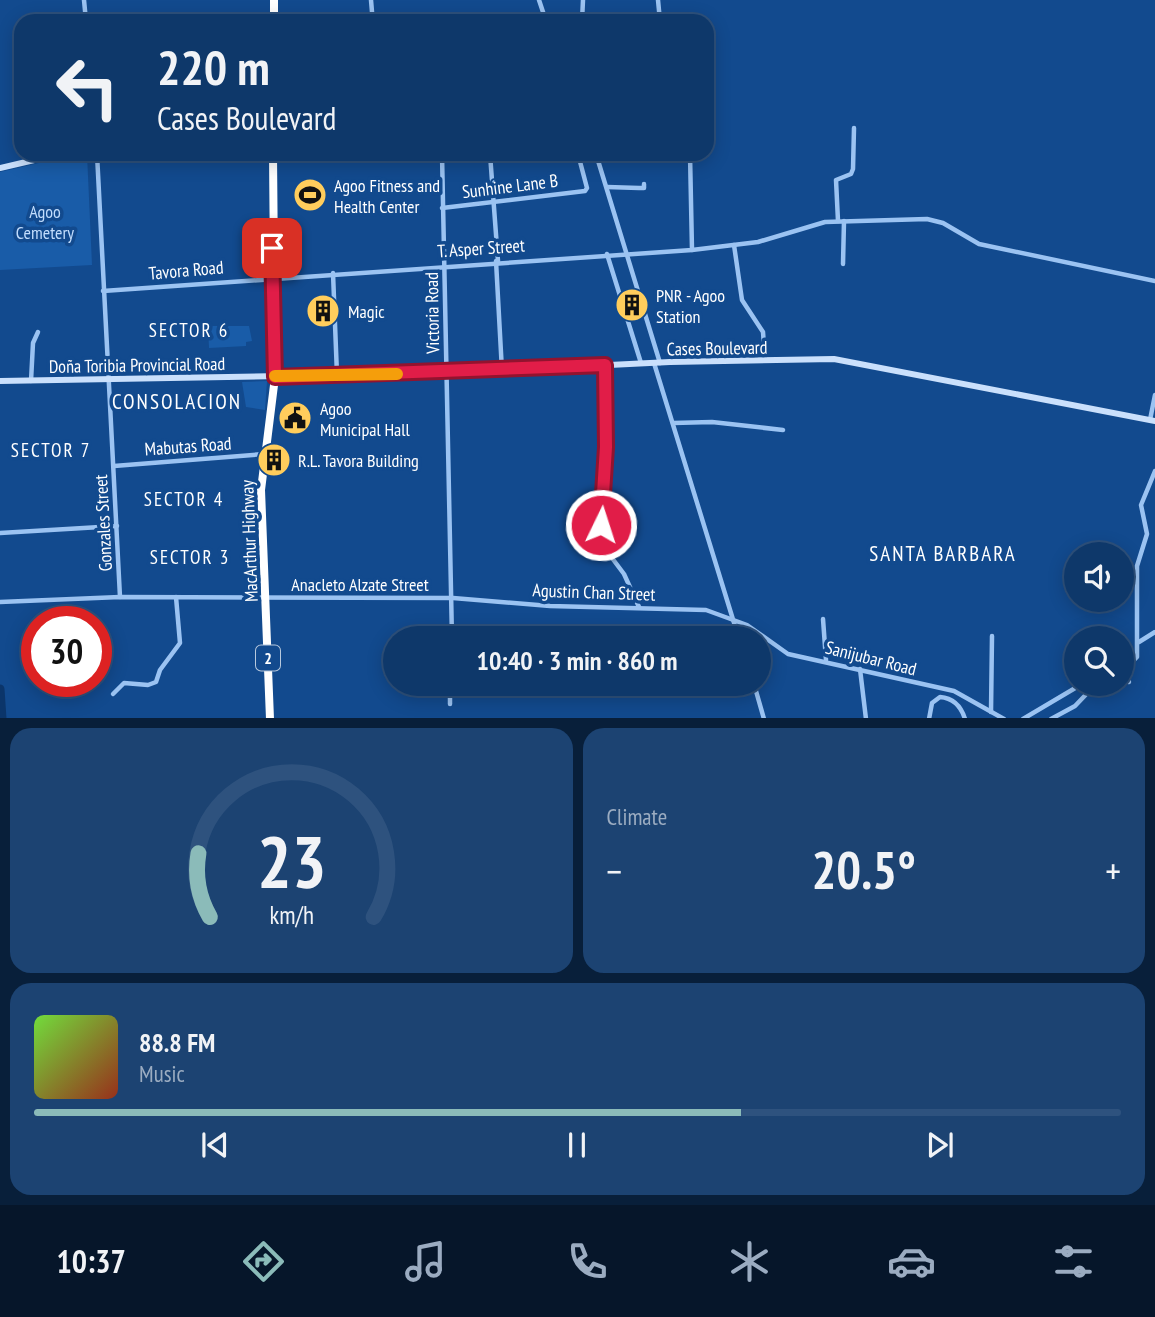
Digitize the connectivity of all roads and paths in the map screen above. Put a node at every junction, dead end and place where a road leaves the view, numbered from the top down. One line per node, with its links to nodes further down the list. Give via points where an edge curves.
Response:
1 (371, 0): 2 (street)
2 (372, 12)
3 (854, 128): 17 (street, via 853,169 836,180)
4 (30, 161): 12 (street)
5 (97, 161): 28 (street, Gonzales Street)
6 (273, 161): 26 (highway, MacArthur Highway / 2)
7 (442, 161): 16 (street, Victoria Road)
8 (491, 161): 15 (street)
9 (580, 161): 15 (street, Sunhine Lane B, via 585,191)
10 (598, 161): 14 (street)
11 (690, 161): 19 (street)
12 (0, 168)
13 (645, 184): 14 (street, via 644,188)
14 (607, 187): 20 (street)
15 (494, 203): 16 (street, Sunhine Lane B); 22 (street)
16 (442, 208): 24 (street, Victoria Road)
17 (841, 221): 18 (street, T. Asper Street); 23 (street); 27 (street, T. Asper Street, via 932,220 979,244)
18 (734, 246): 19 (street, T. Asper Street); 30 (street, via 742,299 763,332)
19 (692, 250): 20 (street, T. Asper Street)
20 (628, 253): 21 (street, T. Asper Street); 31 (street)
21 (607, 254): 22 (street, T. Asper Street); 32 (street)
22 (497, 261): 24 (street, T. Asper Street); 34 (street)
23 (843, 264)
24 (445, 265): 25 (street, T. Asper Street); 35 (street, Victoria Road)
25 (333, 273): 26 (street, T. Asper Street); 36 (street)
26 (273, 277): 28 (street, Tavora Road); 37 (highway, MacArthur Highway / 2)
27 (1155, 281)
28 (103, 291): 38 (street, Gonzales Street)
29 (38, 332): 39 (street, via 33,342)
30 (765, 360): 31 (street, Cases Boulevard); 42 (street, Cases Boulevard, via 855,362)
31 (657, 363): 32 (street, Cases Boulevard); 43 (street)
32 (641, 364): 33 (street, Cases Boulevard)
33 (605, 365): 34 (street, Cases Boulevard); 55 (street, via 601,525 609,554)
34 (502, 371): 35 (street, Cases Boulevard)
35 (447, 373): 36 (street, Cases Boulevard); 53 (street, Victoria Road)
36 (337, 376): 37 (street, Cases Boulevard)
37 (275, 377): 38 (street, Doña Toribia Provincial Road); 45 (highway, MacArthur Highway / 2)
38 (110, 379): 39 (street, Doña Toribia Provincial Road); 46 (street, Gonzales Street)
39 (31, 380): 40 (street, Doña Toribia Provincial Road)
40 (0, 381)
41 (1155, 395): 42 (street)
42 (1153, 420)
43 (672, 423): 44 (street, via 712,422); 57 (street)
44 (783, 430)
45 (264, 454): 46 (street, Mabutas Road); 52 (highway, MacArthur Highway / 2, via 261,490)
46 (114, 466): 48 (street, Gonzales Street)
47 (1155, 471): 62 (street, via 1141,505 1147,534 1137,566)
48 (117, 526): 49 (street); 50 (street, Gonzales Street)
49 (0, 533)
50 (120, 597): 51 (street, Anacleto Alzate Street); 54 (street, Anacleto Alzate Street)
51 (176, 597): 52 (street, Anacleto Alzate Street); 66 (street, via 180,643 156,682 124,683)
52 (267, 598): 53 (street, Anacleto Alzate Street); 73 (highway, MacArthur Highway / 2)
53 (453, 598): 55 (street, Agustin Chan Street); 58 (street, Victoria Road)
54 (0, 602)
55 (639, 607): 57 (street, Agustin Chan Street, via 706,610)
56 (823, 619): 63 (street)
57 (733, 620): 59 (street); 63 (street, Sanijubar Road, via 788,653)
58 (452, 626)
59 (735, 626)
60 (1155, 632): 62 (street)
61 (992, 636): 72 (street)
62 (1138, 642): 64 (street)
63 (826, 660): 65 (street, Sanijubar Road)
64 (1134, 661)
65 (860, 669): 72 (street, Sanijubar Road, via 954,691); 75 (street)
66 (113, 694)
67 (450, 696): 71 (street)
68 (757, 696): 74 (street)
69 (1066, 696): 79 (street)
70 (1085, 696): 80 (street)
71 (450, 704)
72 (991, 712): 78 (street, Sanijubar Road)
73 (270, 718)
74 (764, 718)
75 (866, 718)
76 (929, 718): 77 (street, via 932,703 940,697 960,706)
77 (965, 718)
78 (1002, 718)
79 (1025, 718)
80 (1053, 718)

